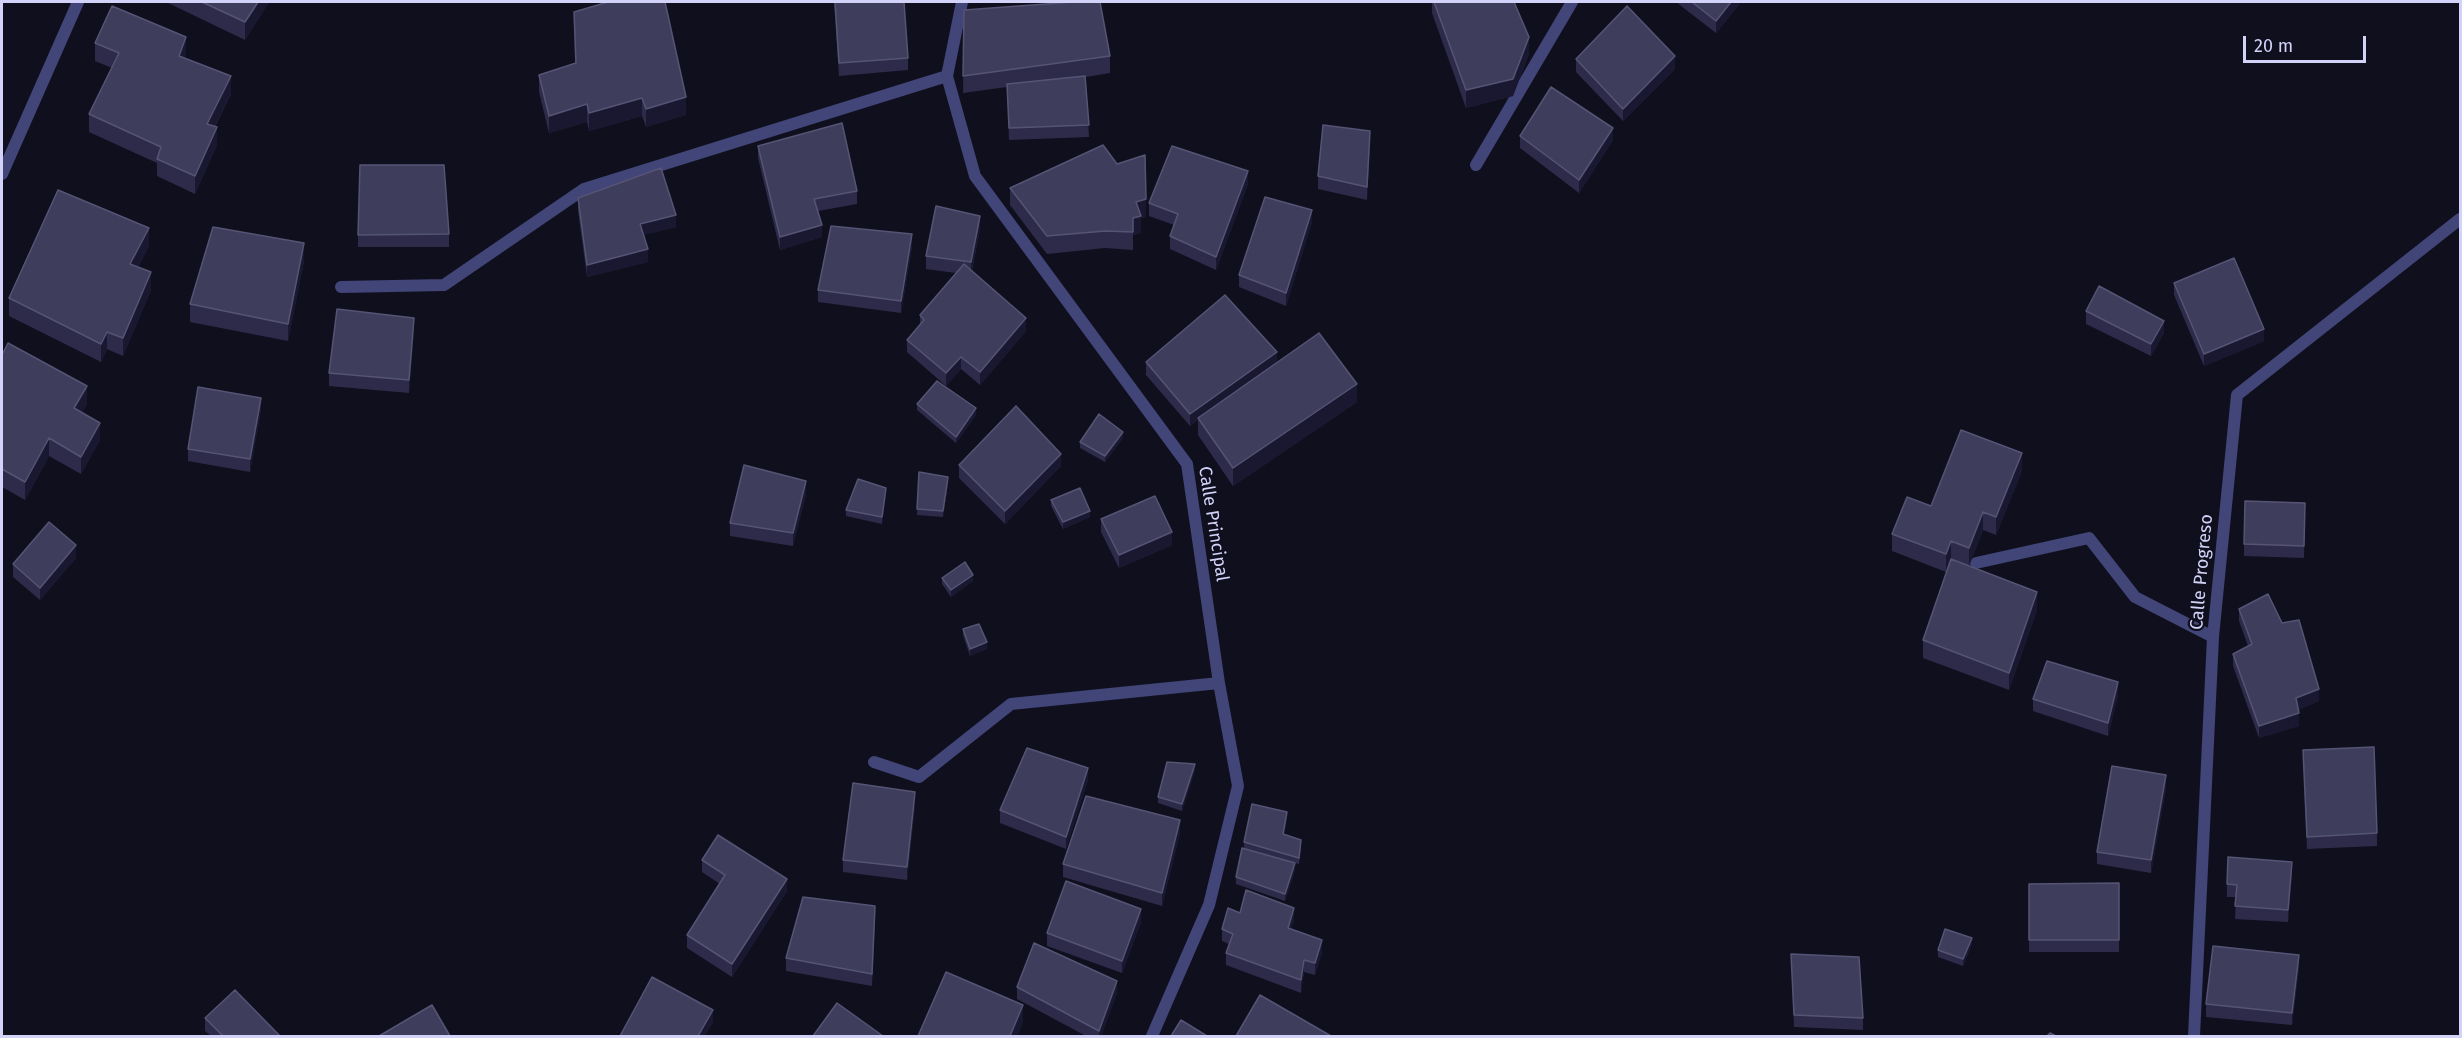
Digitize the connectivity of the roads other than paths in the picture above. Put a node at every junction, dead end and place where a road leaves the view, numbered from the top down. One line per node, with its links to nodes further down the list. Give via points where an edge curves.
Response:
1 (78, 2): 6 (street)
2 (962, 2): 4 (street, Calle Principal)
3 (1572, 2): 5 (street)
4 (947, 76): 8 (street, via 584,189 444,285); 11 (street, Calle Principal, via 975,176 1187,464)
5 (1476, 165)
6 (2, 174)
7 (2460, 219): 10 (street, Calle Progreso, via 2237,395)
8 (341, 287)
9 (1976, 563): 10 (street, via 2089,538 2135,597)
10 (2213, 637): 14 (street, Calle Progreso)
11 (1219, 683): 12 (street, via 1011,704 918,777); 13 (street, Calle Principal, via 1238,786 1209,905)
12 (874, 762)
13 (1152, 1036)
14 (2194, 1036)

